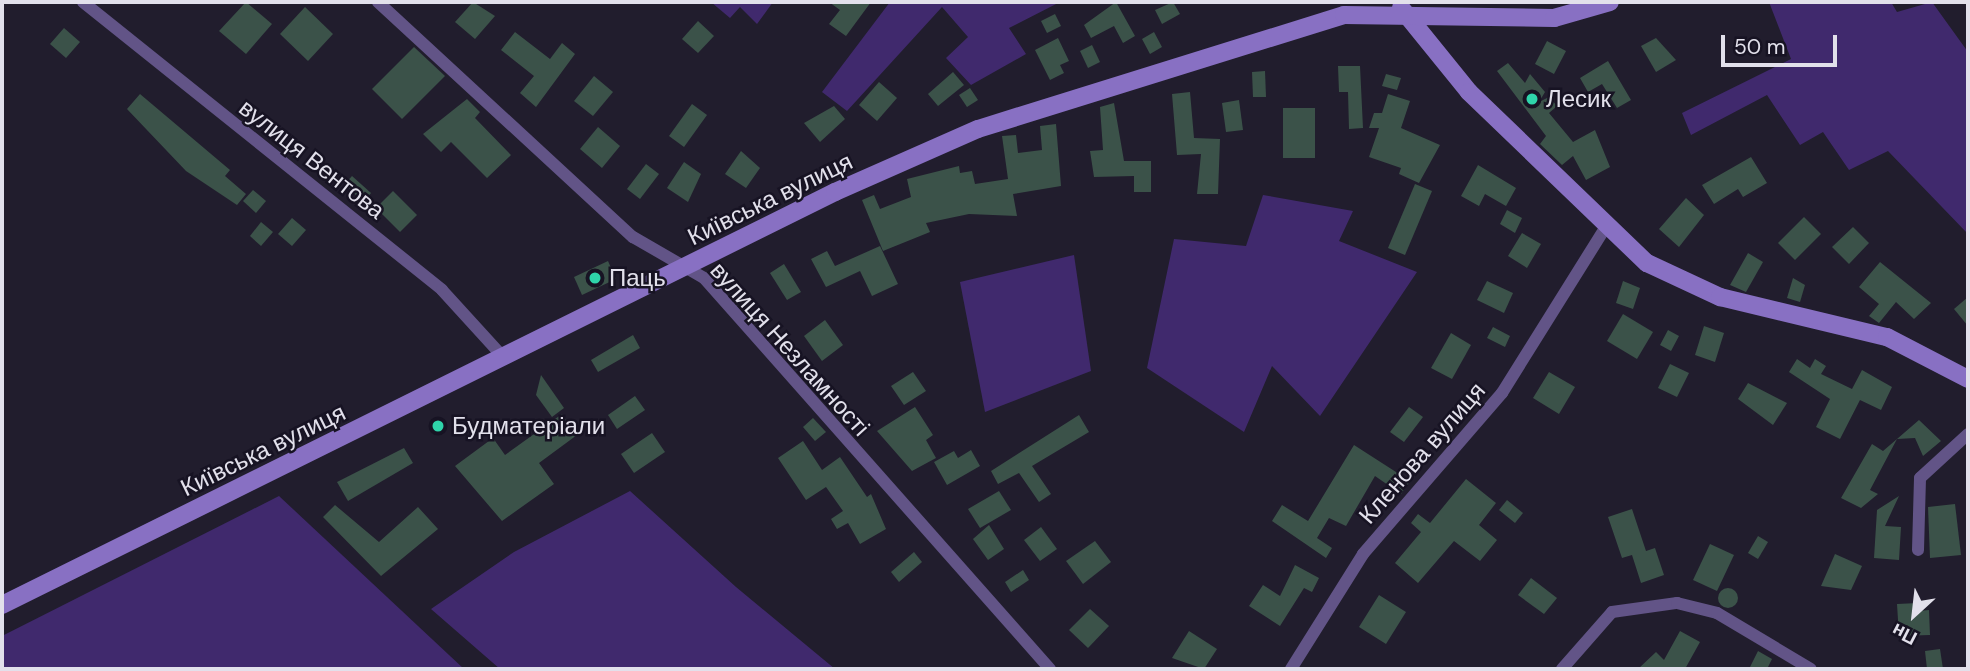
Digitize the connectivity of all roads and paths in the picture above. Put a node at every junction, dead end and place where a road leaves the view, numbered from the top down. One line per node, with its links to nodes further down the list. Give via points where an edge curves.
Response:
1 (83, 2): 7 (street, вулиця Вентова, via 442,290)
2 (378, 2): 6 (street, вулиця Незламності, via 633,237)
3 (1610, 2): 4 (main road, Київська вулиця, via 1554,19)
4 (1400, 6): 5 (main road, via 1469,92); 6 (main road, Київська вулиця, via 1304,25 978,129)
5 (1605, 228): 8 (main road, via 1682,284 1875,333); 13 (street, Кленова вулиця, via 1502,393 1363,554)
6 (686, 268): 7 (main road, Київська вулиця); 12 (street, вулиця Незламності, via 710,285)
7 (505, 359): 11 (main road, Київська вулиця)
8 (1968, 379)
9 (1968, 434): 10 (street, via 1920,478)
10 (1918, 550)
11 (2, 605)
12 (1050, 669)
13 (1291, 669)
14 (1562, 669): 15 (street, via 1612,612 1677,603 1717,613)
15 (1811, 669)

